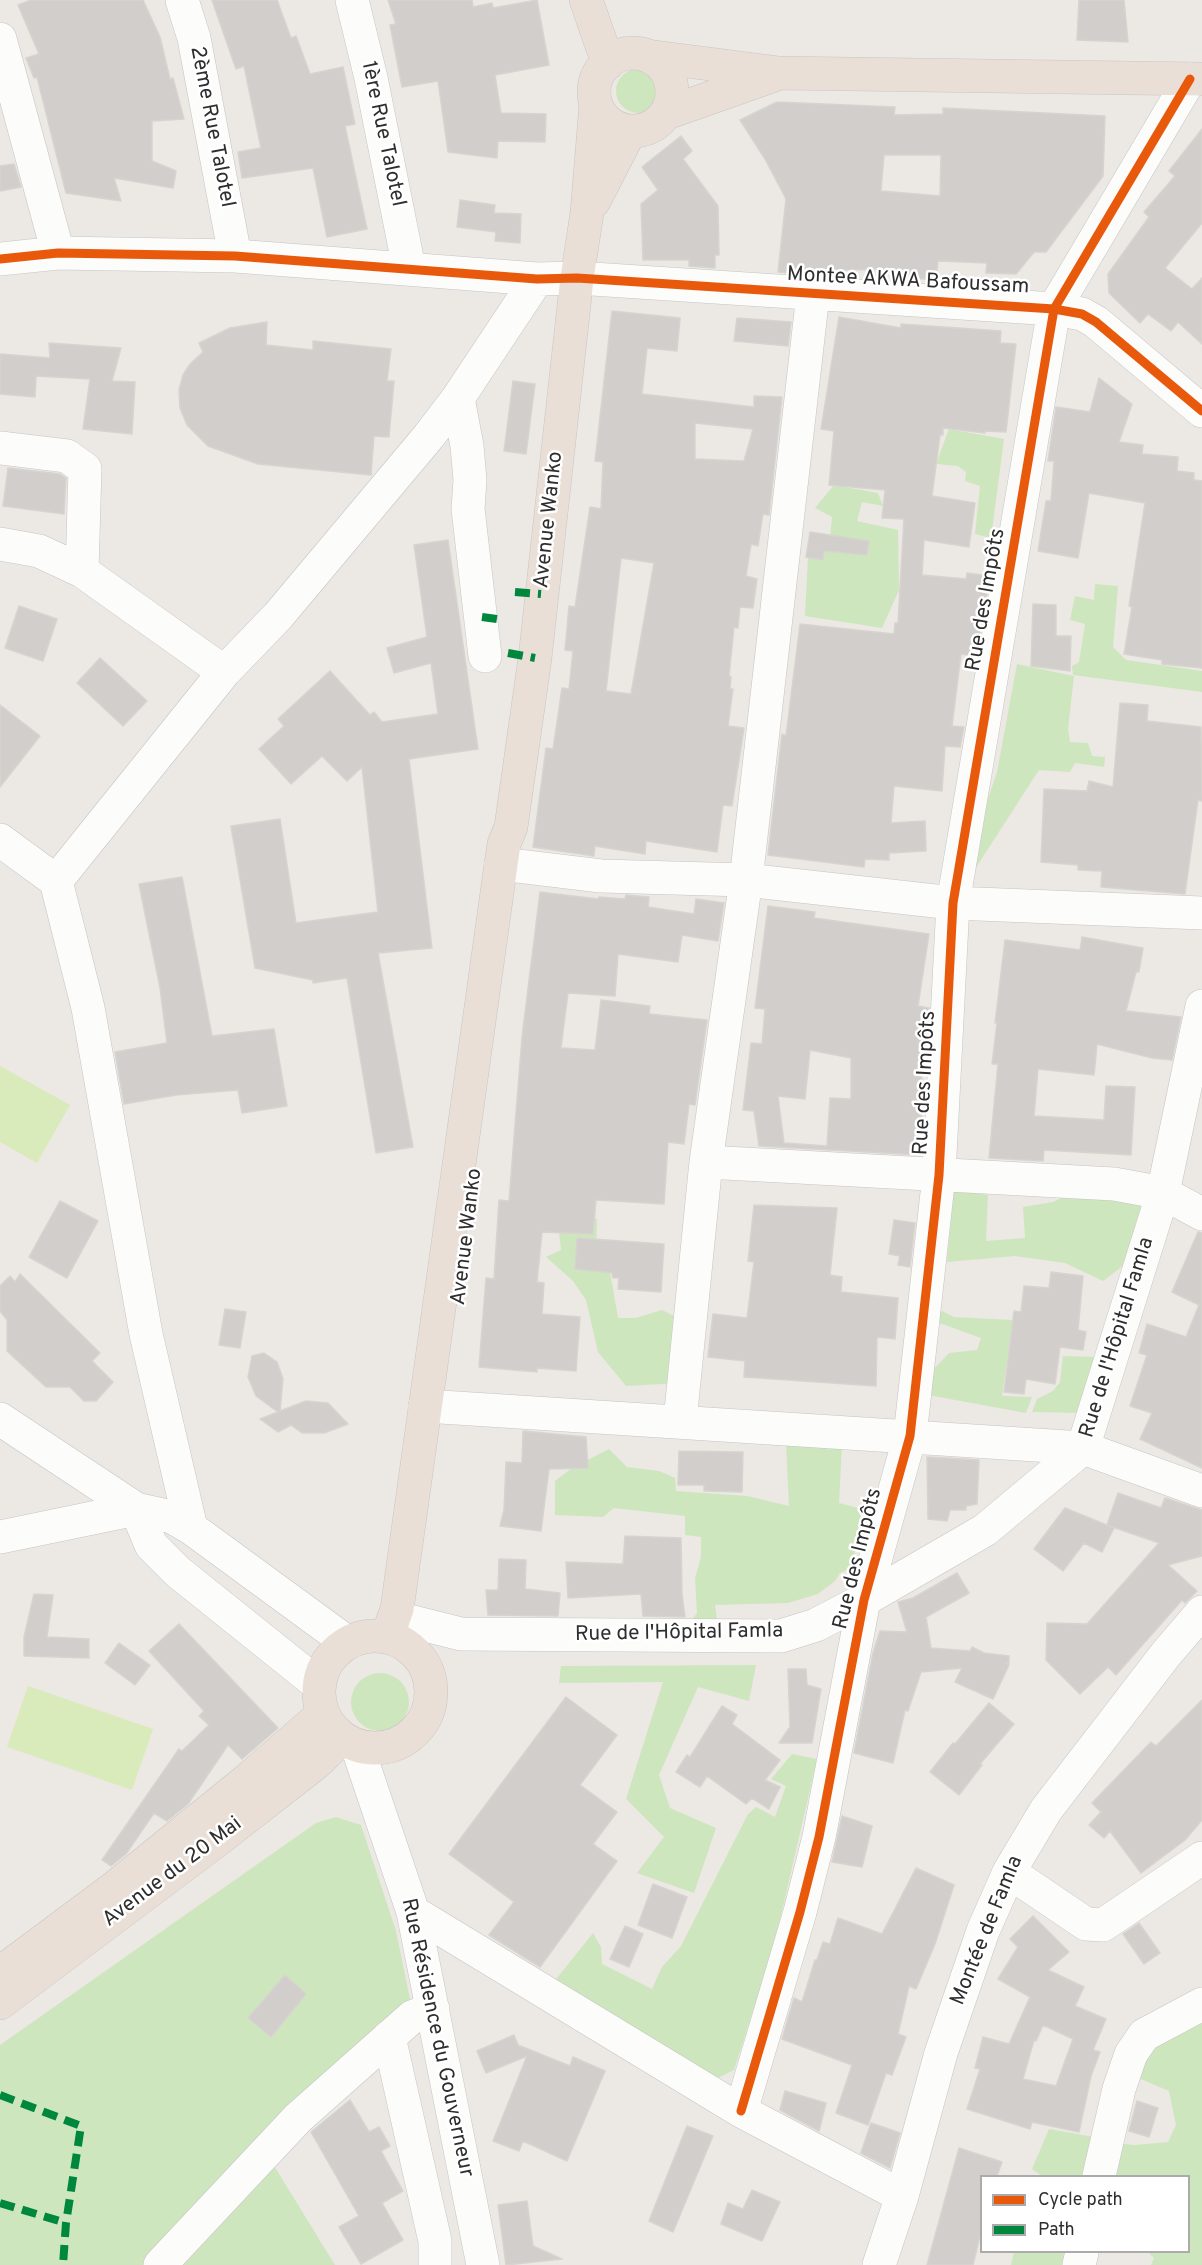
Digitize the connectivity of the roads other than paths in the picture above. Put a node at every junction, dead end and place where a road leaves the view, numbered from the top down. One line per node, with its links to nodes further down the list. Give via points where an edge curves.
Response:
1 (182, 0): 14 (street, 2ème Rue Talotel, via 194,38)
2 (352, 0): 16 (street, 1ère Rue Talotel)
3 (586, 0): 6 (highway)
4 (0, 39): 13 (street)
5 (646, 56): 6 (highway, via 633,53); 7 (highway); 10 (highway, via 668,73 672,100)
6 (608, 63): 9 (highway, via 598,75)
7 (779, 74): 8 (highway); 10 (highway)
8 (1196, 79): 20 (street, Rue des Impôts)
9 (596, 104): 11 (highway, via 616,127); 12 (highway, Avenue Wanko)
10 (666, 113): 11 (highway, via 651,127)
11 (630, 131): 12 (highway, Avenue Wanko)
12 (587, 213): 17 (highway, Avenue Wanko)
13 (58, 254): 14 (street, Montee AKWA Bafoussam); 15 (street, Montee AKWA Bafoussam)
14 (235, 256): 16 (street, Montee AKWA Bafoussam)
15 (0, 259)
16 (409, 268): 18 (street, Montee AKWA Bafoussam)
17 (577, 278): 18 (street, Montee AKWA Bafoussam); 19 (street, Montee AKWA Bafoussam); 29 (highway, Avenue Wanko, via 535,657 511,827 515,847)
18 (537, 279): 21 (street)
19 (813, 294): 20 (street, Montee AKWA Bafoussam); 30 (street)
20 (1054, 309): 22 (street, Montee AKWA Bafoussam, via 1082,314 1096,322); 32 (street, Rue des Impôts)
21 (458, 398): 26 (street, via 467,446 468,509); 27 (street, via 278,616)
22 (1202, 411)
23 (0, 448): 25 (street, via 67,456 85,469)
24 (0, 544): 25 (street, via 39,551)
25 (82, 571): 27 (street)
26 (485, 657)
27 (224, 672): 31 (street)
28 (0, 840): 31 (street)
29 (507, 864): 30 (street, via 601,876); 39 (highway, Avenue Wanko)
30 (746, 880): 32 (street); 35 (street)
31 (56, 881): 46 (street, via 88,1008 146,1334)
32 (953, 903): 33 (street); 36 (street, Rue des Impôts)
33 (1202, 914)
34 (1202, 1006): 37 (street, Rue de l'Hôpital Famla)
35 (706, 1162): 36 (street); 41 (street)
36 (939, 1175): 37 (street, via 1114,1184); 42 (street, Rue des Impôts)
37 (1163, 1193): 38 (street); 43 (street, Rue de l'Hôpital Famla)
38 (1202, 1214)
39 (436, 1408): 41 (street); 50 (highway, Avenue Wanko, via 426,1546)
40 (0, 1419): 45 (street)
41 (680, 1421): 42 (street)
42 (910, 1436): 43 (street); 48 (street, Rue des Impôts)
43 (1083, 1448): 44 (street); 48 (street, Rue de l'Hôpital Famla, via 985,1530)
44 (1202, 1491)
45 (136, 1509): 46 (street, via 172,1517); 47 (street); 52 (street, via 151,1545)
46 (191, 1528): 51 (street)
47 (0, 1538)
48 (864, 1600): 50 (street, Rue de l'Hôpital Famla, via 816,1625 781,1636); 60 (street, Rue des Impôts, via 819,1837 779,1990)
49 (1202, 1612): 54 (street, Montée de Famla, via 1046,1810)
50 (402, 1635): 51 (highway, via 367,1636); 52 (highway, via 430,1674 430,1710 422,1726 393,1747 375,1749)
51 (348, 1642): 52 (highway, via 328,1660)
52 (335, 1721): 55 (street, Rue Résidence du Gouverneur); 56 (highway, Avenue du 20 Mai, via 316,1763 238,1824)
53 (1202, 1858): 54 (street, via 1103,1925 1086,1924)
54 (1009, 1872): 62 (street, Montée de Famla, via 983,1931 941,2053)
55 (413, 1912): 58 (street, Rue Résidence du Gouverneur); 60 (street)
56 (3, 1982)
57 (1202, 2004): 61 (street, via 1144,2035 1131,2054)
58 (433, 2009): 59 (street, via 412,2018); 65 (street, Rue Résidence du Gouverneur)
59 (389, 2037): 63 (street, via 298,2118); 64 (street, via 435,2241)
60 (741, 2111): 62 (street)
61 (1099, 2175)
62 (902, 2196): 66 (street, Montée de Famla)
63 (160, 2265)
64 (435, 2265)
65 (483, 2265)
66 (879, 2265)

